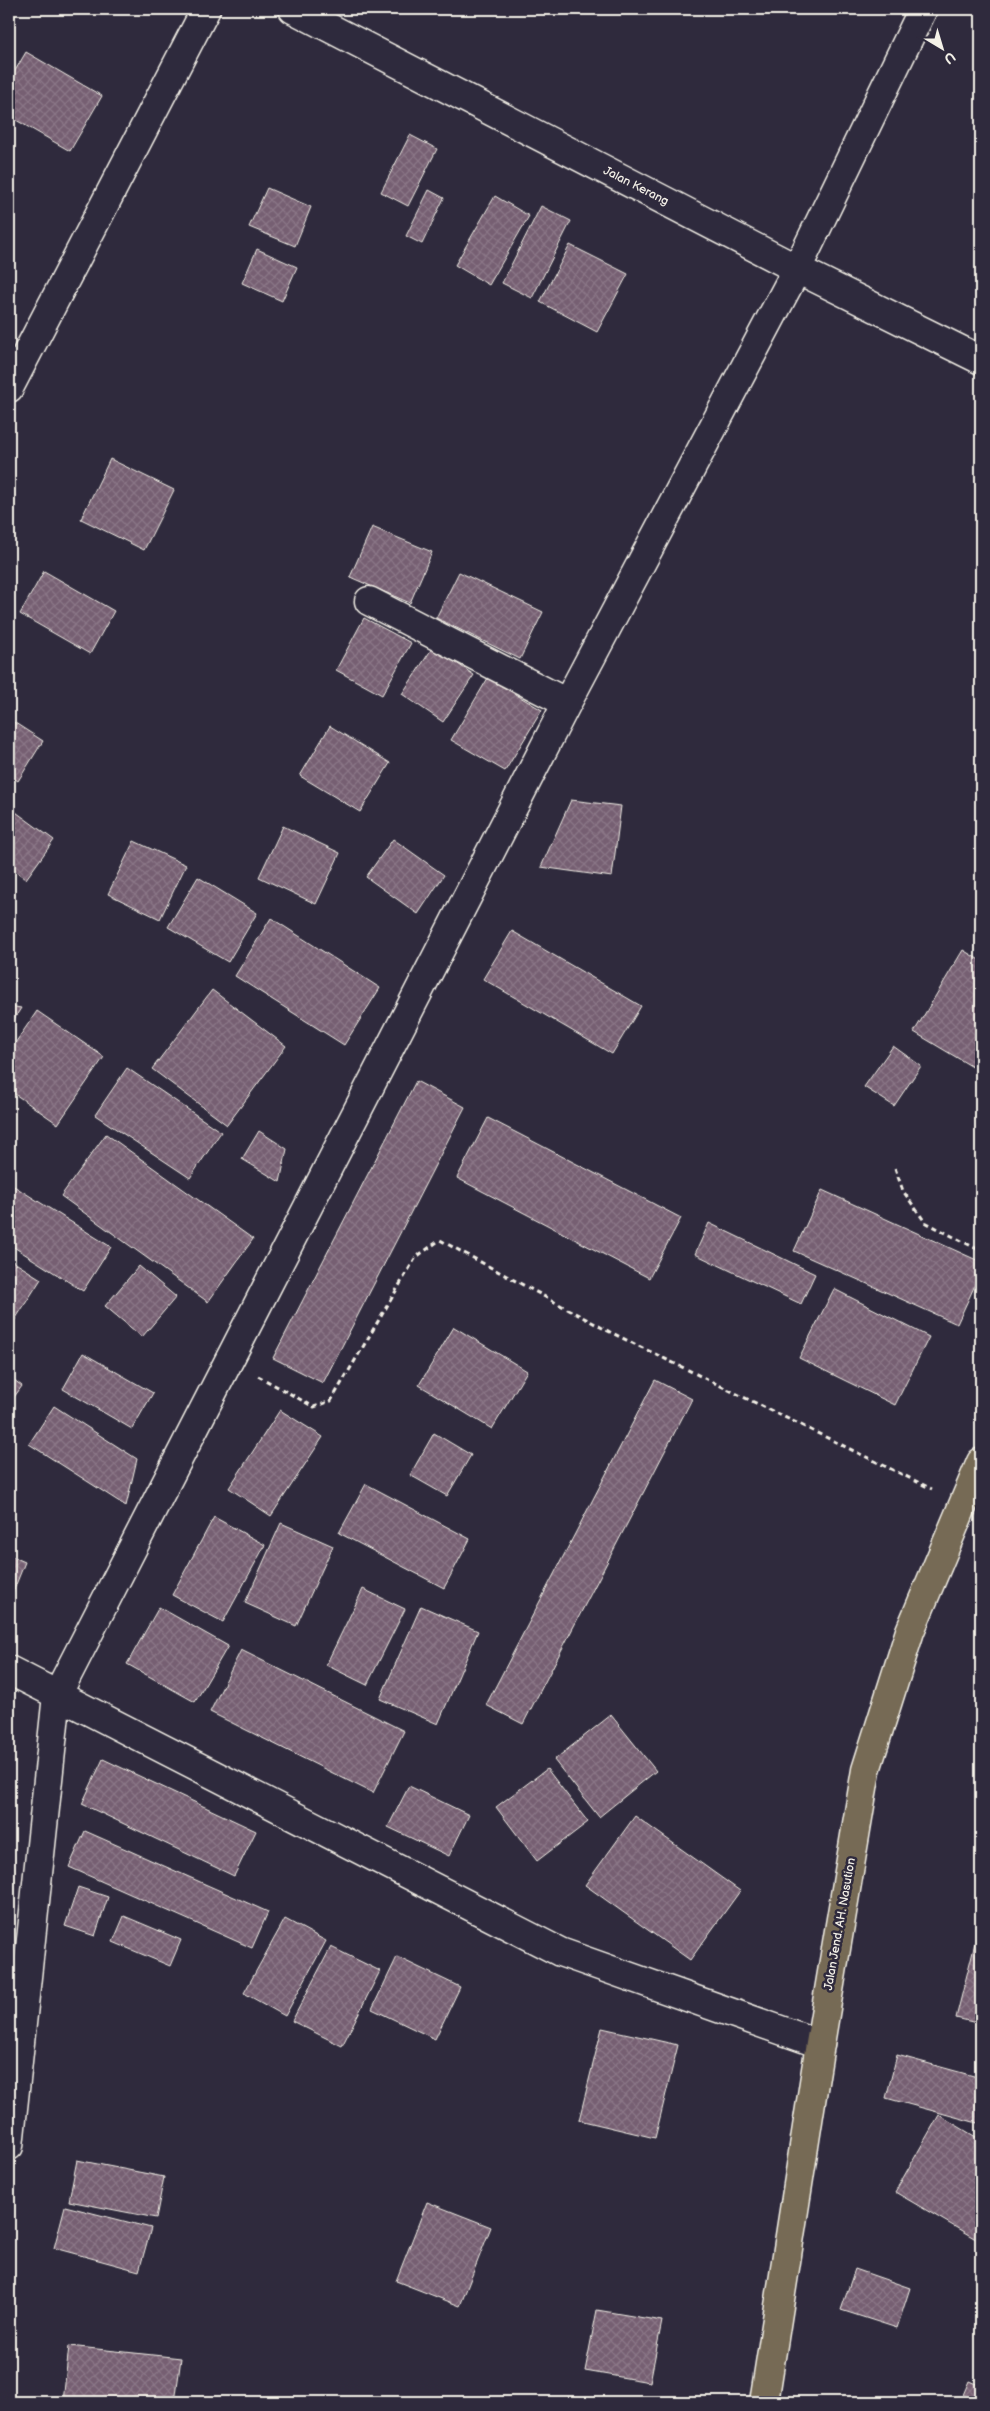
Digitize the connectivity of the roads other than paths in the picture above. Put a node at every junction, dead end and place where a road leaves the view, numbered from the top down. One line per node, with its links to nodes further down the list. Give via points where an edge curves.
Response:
1 (206, 9): 6 (street)
2 (293, 9): 4 (street, Jalan Kerang)
3 (923, 9): 4 (street)
4 (797, 269): 5 (street, Jalan Kerang); 8 (street)
5 (981, 360)
6 (9, 388)
7 (369, 601): 8 (street)
8 (567, 702): 11 (street)
9 (981, 1462): 12 (highway, Jalan Jend. AH. Nasution, via 910,1631 866,1770)
10 (9, 1670): 11 (street)
11 (57, 1695): 12 (street, via 560,1952); 13 (street)
12 (820, 2044): 14 (highway, Jalan Jend. AH. Nasution)
13 (9, 2146)
14 (764, 2402)

